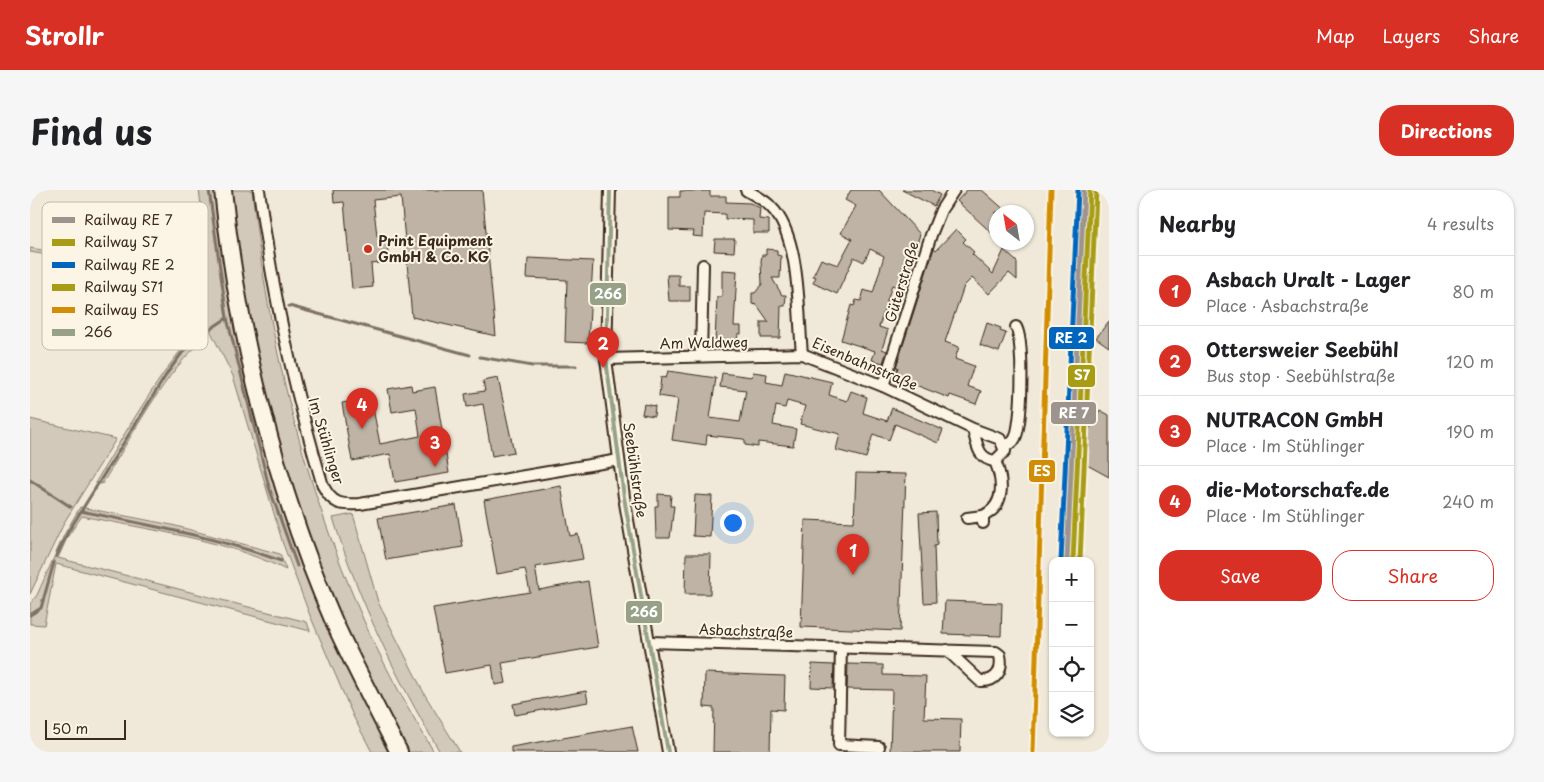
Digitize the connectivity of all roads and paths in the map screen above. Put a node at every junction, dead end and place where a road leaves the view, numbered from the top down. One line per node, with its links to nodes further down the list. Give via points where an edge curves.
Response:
1 (223, 190): 21 (main road, via 249,352 278,464 335,623)
2 (259, 190): 14 (street, Im Stühlinger, via 267,252 293,378 314,454 330,497 342,505 360,504)
3 (610, 190): 10 (street, Seebühlstraße)
4 (746, 190): 8 (street, Eisenbahnstraße, via 771,206 792,244)
5 (954, 190): 11 (street, Güterstraße, via 931,235)
6 (703, 265): 9 (street)
7 (1016, 327): 13 (street, via 1020,343 1018,428 1014,440)
8 (802, 354): 9 (street, Am Waldweg); 11 (street, Eisenbahnstraße)
9 (702, 356): 10 (street, Am Waldweg)
10 (606, 358): 14 (street, Seebühlstraße)
11 (883, 386): 12 (street, Eisenbahnstraße)
12 (973, 429): 13 (street, Eisenbahnstraße, via 1000,439); 15 (street, via 979,452 983,457)
13 (1004, 445): 15 (street, via 1004,451)
14 (619, 460): 17 (street, Seebühlstraße)
15 (995, 460): 16 (street, via 1001,476 1001,490 995,508 983,520)
16 (967, 518)
17 (649, 642): 18 (street, Asbachstraße); 22 (street, Seebühlstraße)
18 (841, 647): 19 (street, Asbachstraße); 20 (street, via 839,745)
19 (947, 650): 19 (street, Asbachstraße, via 996,652 1000,655 1001,669 995,678 980,681)
20 (879, 747)
21 (400, 752)
22 (668, 752)

